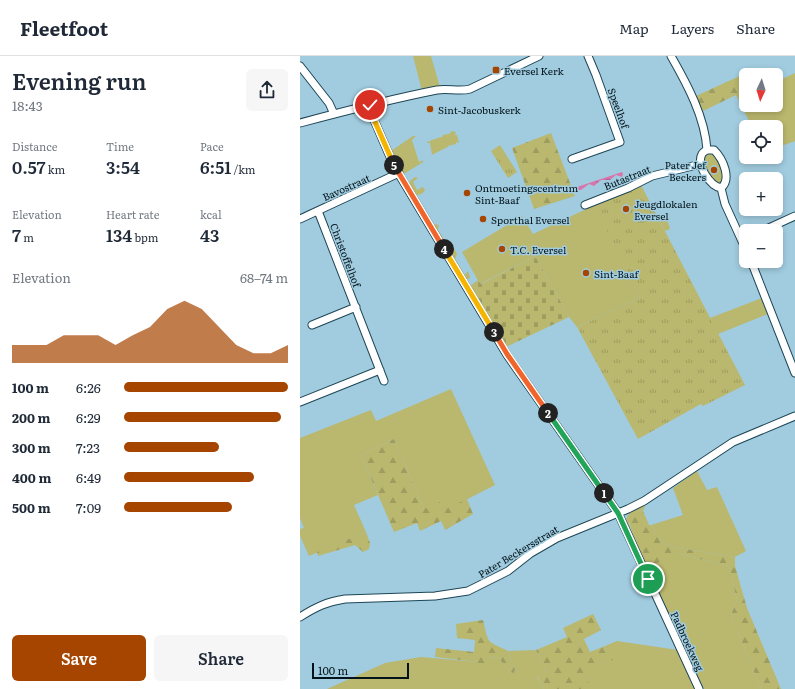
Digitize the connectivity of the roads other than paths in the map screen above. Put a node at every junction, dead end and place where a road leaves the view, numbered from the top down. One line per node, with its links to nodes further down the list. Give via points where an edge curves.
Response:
1 (539, 56): 5 (street, via 470,89 439,90)
2 (588, 56): 9 (street, Speelhof, via 620,142)
3 (671, 56): 8 (street, via 702,124)
4 (300, 66): 6 (street, via 329,103)
5 (368, 106): 6 (street); 11 (street, Padbroekweg)
6 (334, 114): 7 (street)
7 (300, 123)
8 (707, 150): 10 (street, via 702,154); 12 (street, via 714,150 724,166 727,178)
9 (572, 159)
10 (701, 164): 12 (street, via 710,182); 13 (street, Butastraat, via 652,176)
11 (399, 173): 14 (street, Bavostraat); 27 (street, Padbroekweg, via 507,354)
12 (721, 188): 18 (street, via 725,204)
13 (585, 205)
14 (318, 211): 16 (street, Bavostraat); 20 (street, Christoffelhof)
15 (795, 216): 17 (street)
16 (300, 219)
17 (777, 224)
18 (739, 230)
19 (754, 268): 23 (street)
20 (356, 307): 21 (street); 22 (street, Christoffelhof)
21 (312, 324)
22 (380, 370): 24 (street, Christoffelhof); 25 (street)
23 (795, 373)
24 (384, 381)
25 (300, 402)
26 (795, 416): 27 (street, Pater Beckersstraat, via 732,442 644,501)
27 (618, 513): 28 (street, Pater Beckersstraat, via 557,538 531,553 508,571 468,591 435,596 331,601); 29 (street, Padbroekweg)
28 (300, 617)
29 (699, 689)

